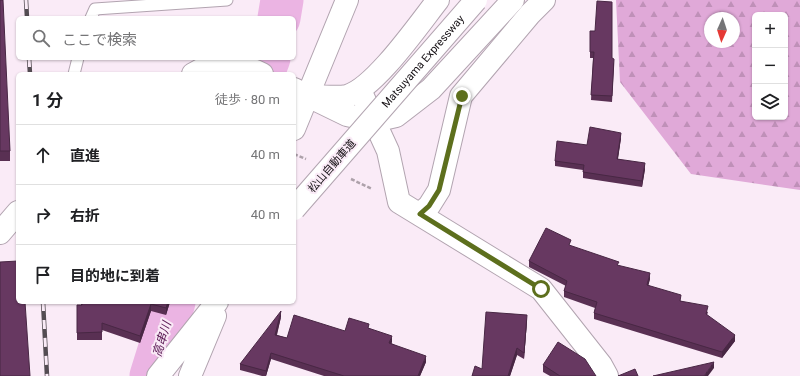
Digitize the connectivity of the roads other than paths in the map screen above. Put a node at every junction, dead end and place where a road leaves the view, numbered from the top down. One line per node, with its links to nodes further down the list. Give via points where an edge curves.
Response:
1 (227, 0): 7 (lane, via 95,8)
2 (347, 0): 13 (main road)
3 (438, 0): 12 (main road, via 373,80)
4 (476, 0): 15 (main road, Matsuyama Expressway, bridge)
5 (512, 0): 15 (main road, via 431,89 396,116)
6 (544, 0): 18 (main road, via 462,96 439,190 429,206)
7 (92, 16)
8 (78, 60): 9 (lane)
9 (74, 72)
10 (197, 72): 11 (main road, via 202,68 222,65)
11 (257, 72)
12 (360, 90): 13 (main road, via 346,96); 15 (main road)
13 (301, 93): 14 (main road); 15 (main road, via 347,115)
14 (296, 119)
15 (372, 122): 16 (main road, 松山自動車道, bridge); 18 (main road, via 388,151 399,202)
16 (296, 208)
17 (16, 214): 19 (main road)
18 (420, 214): 24 (main road, via 541,289)
19 (0, 233)
20 (215, 304): 22 (main road)
21 (220, 304): 23 (main road)
22 (158, 376)
23 (190, 376)
24 (607, 376)

